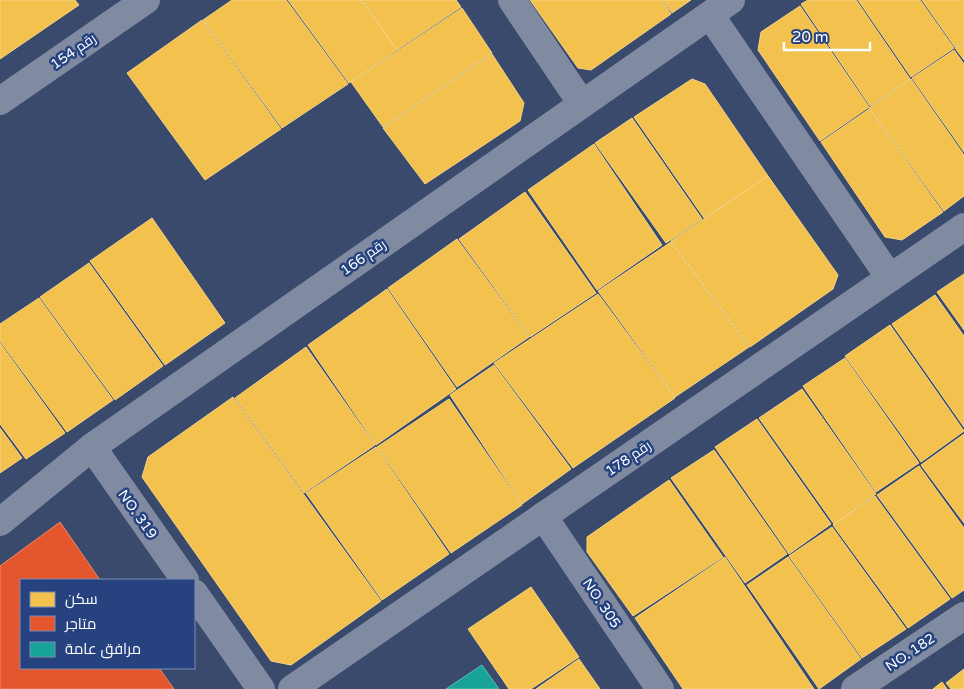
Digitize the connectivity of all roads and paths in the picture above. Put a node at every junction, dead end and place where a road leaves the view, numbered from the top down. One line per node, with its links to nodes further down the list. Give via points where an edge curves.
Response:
1 (146, 0): 5 (street, رقم 154)
2 (512, 0): 6 (street)
3 (731, 0): 4 (street, رقم 166)
4 (710, 15): 6 (street, رقم 166); 8 (street)
5 (0, 102)
6 (582, 104): 9 (street, رقم 166)
7 (964, 227): 8 (street, رقم 178)
8 (890, 278): 10 (street, رقم 178)
9 (92, 447): 11 (street, رقم 166); 12 (street, NO. 319)
10 (543, 516): 16 (street, رقم 178); 17 (street, NO. 305)
11 (0, 522)
12 (184, 579)
13 (195, 594): 15 (street)
14 (964, 616): 18 (street, NO. 182)
15 (261, 689)
16 (292, 689)
17 (660, 689)
18 (855, 689)

